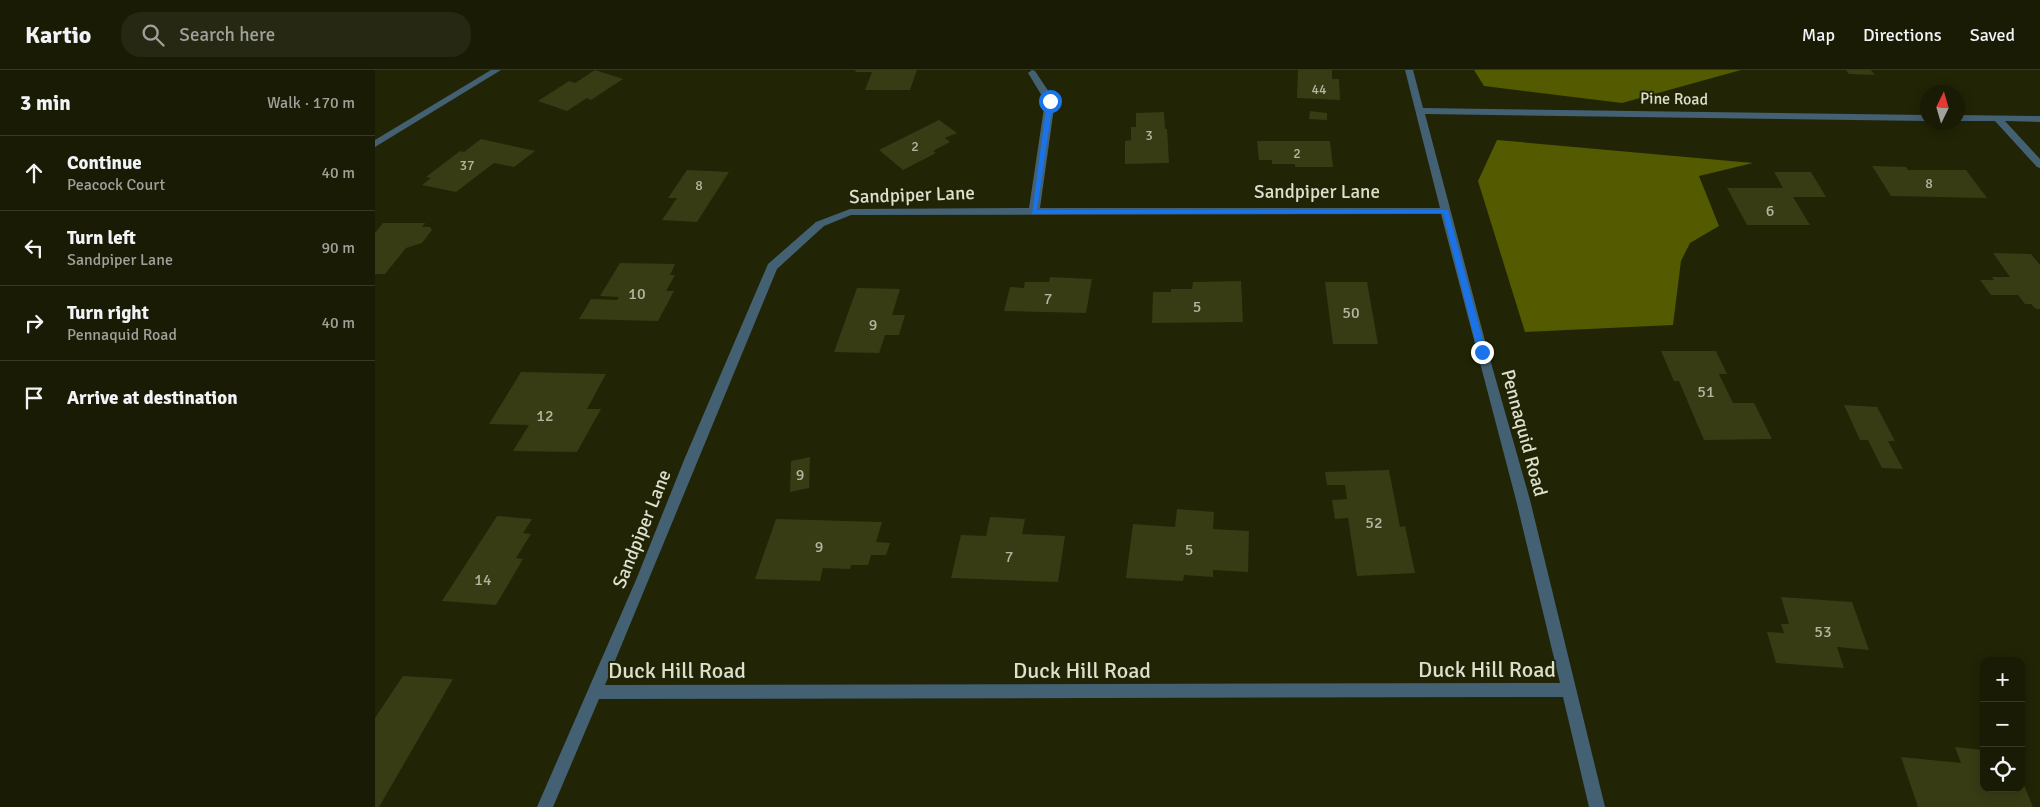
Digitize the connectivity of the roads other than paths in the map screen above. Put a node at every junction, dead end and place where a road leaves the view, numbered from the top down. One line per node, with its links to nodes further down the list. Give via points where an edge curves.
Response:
1 (497, 70): 10 (street)
2 (1409, 70): 4 (street, Pennaquid Road)
3 (1032, 73): 14 (street, via 1050,101)
4 (1420, 111): 5 (street, Pine Road); 13 (street, Pennaquid Road)
5 (1920, 118)
6 (1965, 118): 7 (street)
7 (1998, 119): 8 (street); 12 (street)
8 (2040, 119)
9 (375, 132): 10 (street)
10 (386, 136): 11 (street)
11 (375, 144)
12 (2040, 165)
13 (1446, 211): 14 (street, Sandpiper Lane); 15 (street, Pennaquid Road, via 1523,500)
14 (1034, 212): 16 (street, Sandpiper Lane, via 850,212 819,224 773,267)
15 (1568, 690): 16 (street, Duck Hill Road); 18 (street, Pennaquid Road)
16 (595, 692): 17 (street, Sandpiper Lane)
17 (545, 807)
18 (1597, 807)

